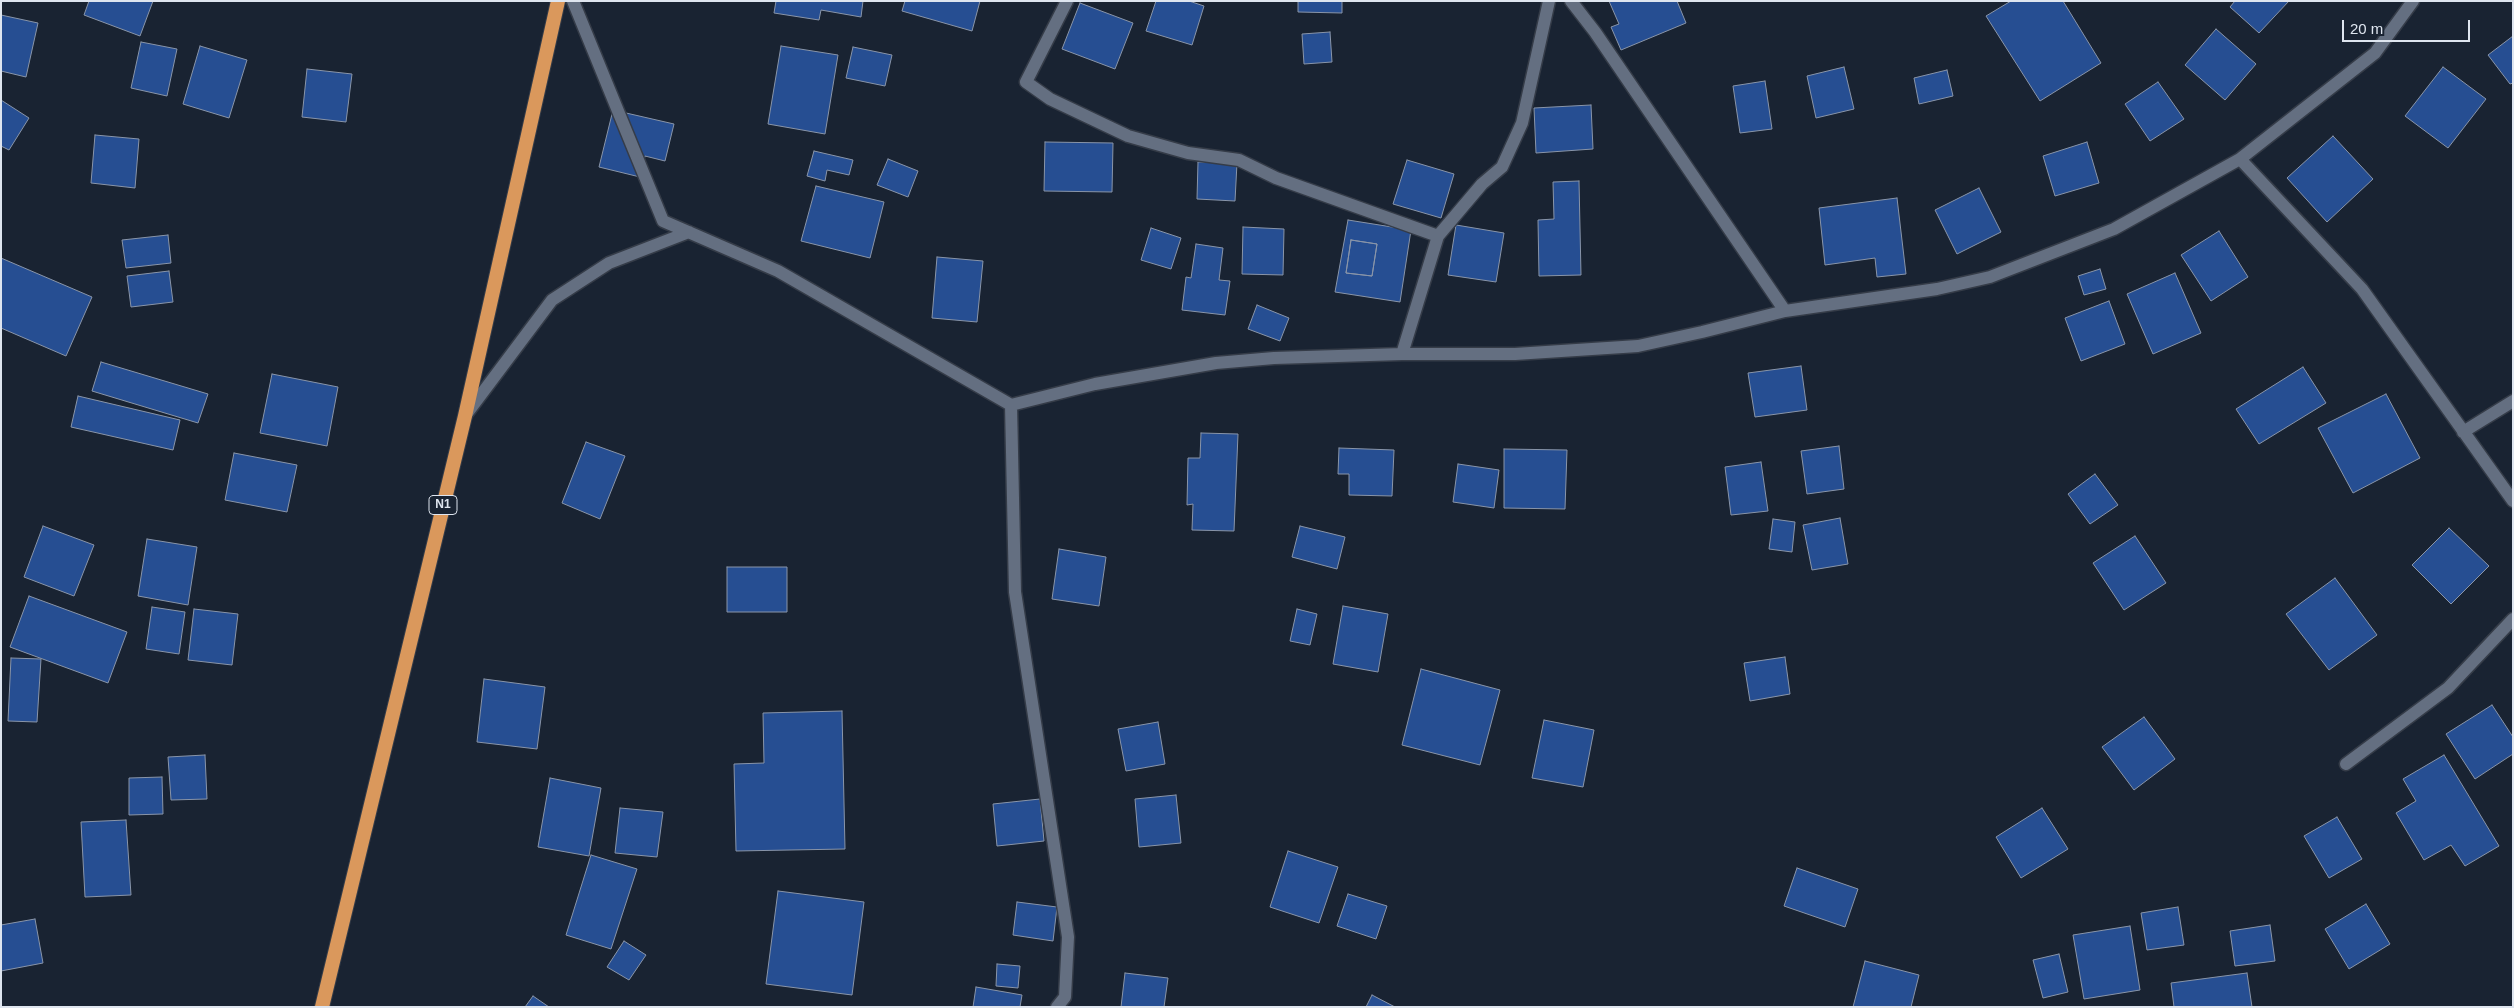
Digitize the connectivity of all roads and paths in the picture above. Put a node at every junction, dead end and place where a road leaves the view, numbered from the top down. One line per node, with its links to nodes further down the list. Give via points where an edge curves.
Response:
1 (558, 1): 14 (highway, N1)
2 (573, 1): 8 (street, via 663,221)
3 (1067, 1): 9 (street, via 1026,82 1050,99 1128,136 1188,153 1239,160 1276,178)
4 (1549, 1): 9 (street, via 1522,123 1502,167 1482,184)
5 (1571, 1): 10 (street)
6 (2413, 1): 7 (street, via 2375,53)
7 (2240, 158): 10 (street, via 2114,229 1990,277 1937,289); 15 (street, via 2362,289)
8 (689, 232): 13 (street, via 778,271); 14 (street, via 609,263 552,300)
9 (1438, 236): 11 (street)
10 (1785, 311): 11 (street, via 1638,346 1514,354)
11 (1402, 354): 13 (street, via 1216,363 1095,384)
12 (2513, 401): 15 (street)
13 (1011, 405): 20 (street, via 1015,592 1068,937 1065,997)
14 (465, 416): 19 (highway, N1)
15 (2463, 432): 16 (street)
16 (2513, 501)
17 (2513, 619): 18 (street, via 2448,688)
18 (2346, 764)
19 (322, 1007)
20 (1057, 1007)

